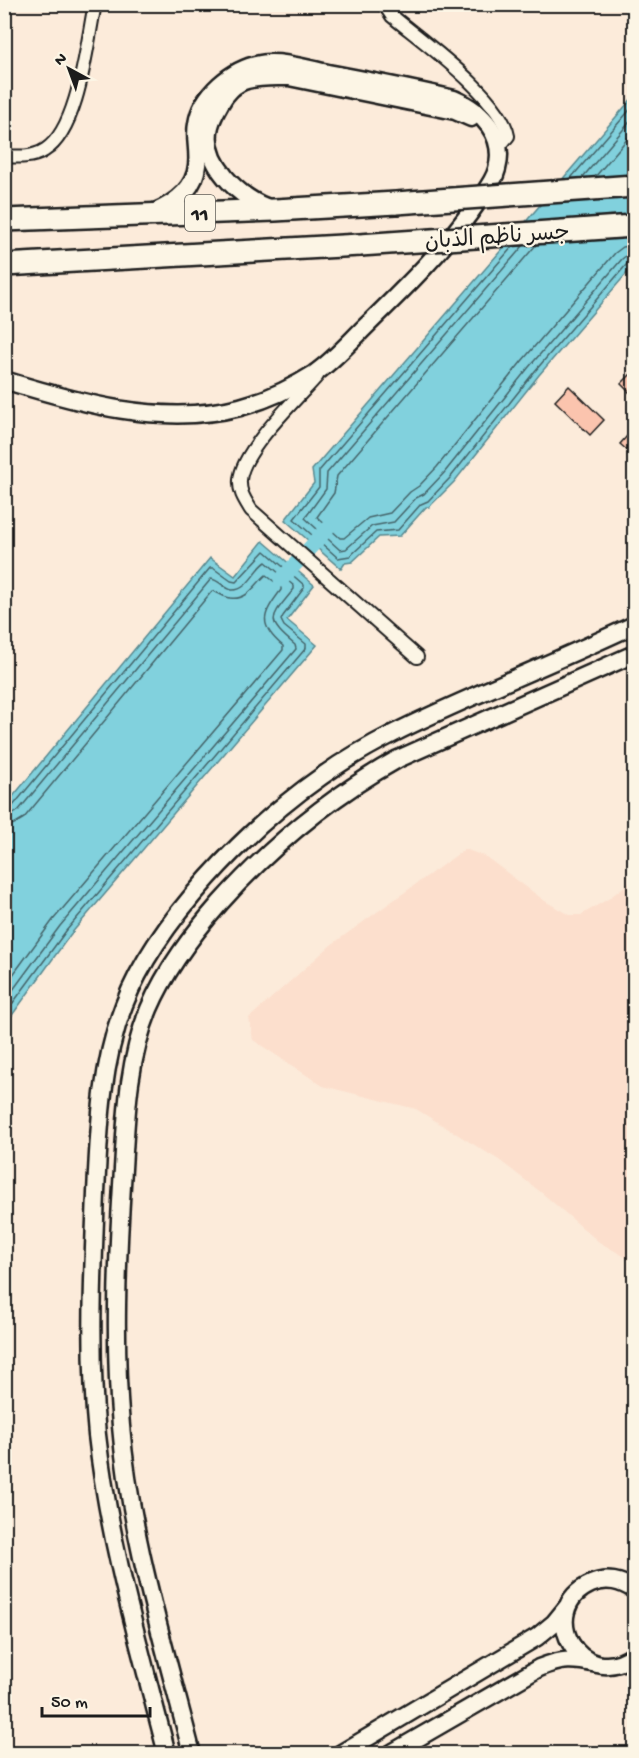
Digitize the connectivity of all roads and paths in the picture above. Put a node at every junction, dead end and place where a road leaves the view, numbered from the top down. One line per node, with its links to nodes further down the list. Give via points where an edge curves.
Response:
1 (95, 4): 4 (street, via 74,108 62,133 45,150 26,157)
2 (384, 4): 3 (street, via 392,16 486,97 506,127 503,142)
3 (494, 136): 6 (street, via 475,120 455,111 289,77 244,80 221,101 209,127 210,143 222,173 234,188); 7 (street, via 482,115 454,99 291,66 261,64 227,79 202,106 192,183 181,198); 11 (street, via 498,167 466,220)
4 (4, 156)
5 (634, 186): 6 (highway, جسر ناظم الذبان / 11, bridge)
6 (275, 210): 7 (highway, 11)
7 (149, 214): 8 (highway, 11)
8 (4, 220)
9 (634, 226): 10 (highway, جسر ناظم الذبان / 11, bridge)
10 (8, 269)
11 (330, 362): 12 (street, via 278,393 240,407 200,414 112,408); 15 (street, via 244,462 242,495 251,510)
12 (4, 380)
13 (634, 625): 17 (street, via 420,720 322,776 284,805 211,876 148,958 125,1003 108,1058 100,1114 92,1358 97,1434)
14 (634, 654): 16 (street, via 364,777 268,852 202,924 170,966 149,1009 134,1055 127,1104 117,1268 121,1427)
15 (417, 657)
16 (144, 1564): 17 (street); 23 (street)
17 (120, 1568): 22 (street)
18 (631, 1586): 19 (street, via 596,1581 584,1587)
19 (567, 1607): 21 (street, via 566,1636 584,1659); 24 (street, via 537,1637)
20 (634, 1655): 21 (street, via 612,1665)
21 (597, 1664): 25 (street, via 557,1660)
22 (167, 1754)
23 (192, 1754)
24 (340, 1754)
25 (390, 1754)

